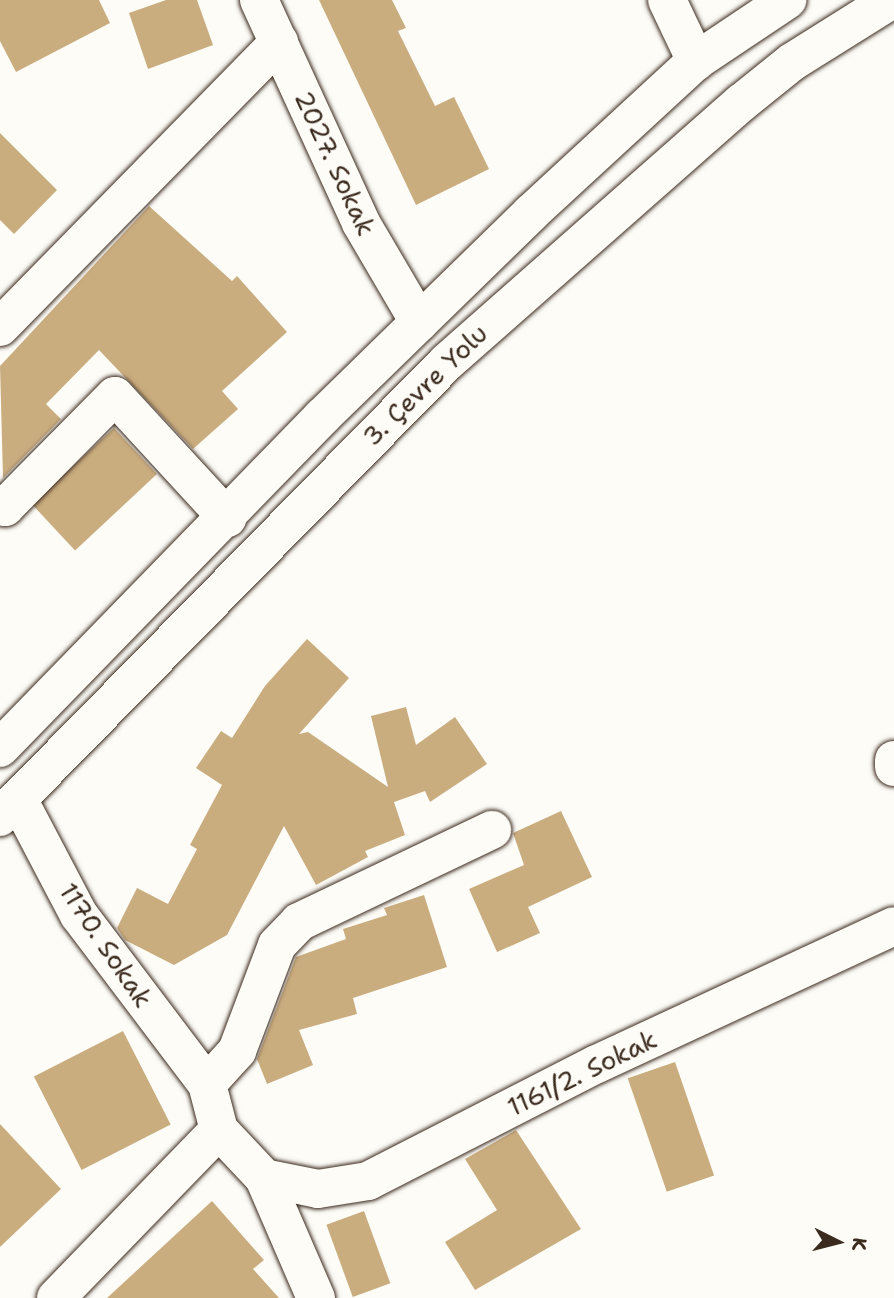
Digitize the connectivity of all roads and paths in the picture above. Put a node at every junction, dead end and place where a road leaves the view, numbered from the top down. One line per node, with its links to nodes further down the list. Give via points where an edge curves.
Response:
1 (259, 0): 5 (street, 2027. Sokak)
2 (667, 0): 6 (street)
3 (788, 0): 6 (street, 3. Çevre Yolu)
4 (891, 0): 14 (street, 3. Çevre Yolu, via 792,62 741,103 447,362)
5 (279, 41): 7 (street, 2027. Sokak, via 361,223); 8 (street)
6 (696, 61): 7 (street, 3. Çevre Yolu)
7 (419, 322): 10 (street, 3. Çevre Yolu)
8 (0, 327)
9 (0, 504): 10 (street, via 5,507 115,396)
10 (227, 518): 11 (street, 3. Çevre Yolu)
11 (0, 748)
12 (894, 760): 13 (street)
13 (894, 766)
14 (9, 808): 17 (street, 1170. Sokak, via 79,915)
15 (492, 830): 17 (street, via 299,922 277,945 237,1051)
16 (892, 924): 19 (street, 1161/2. Sokak, via 597,1064 368,1181 318,1189)
17 (207, 1084): 18 (street)
18 (219, 1130): 19 (street); 20 (street)
19 (264, 1178): 21 (street)
20 (56, 1298)
21 (316, 1298)

